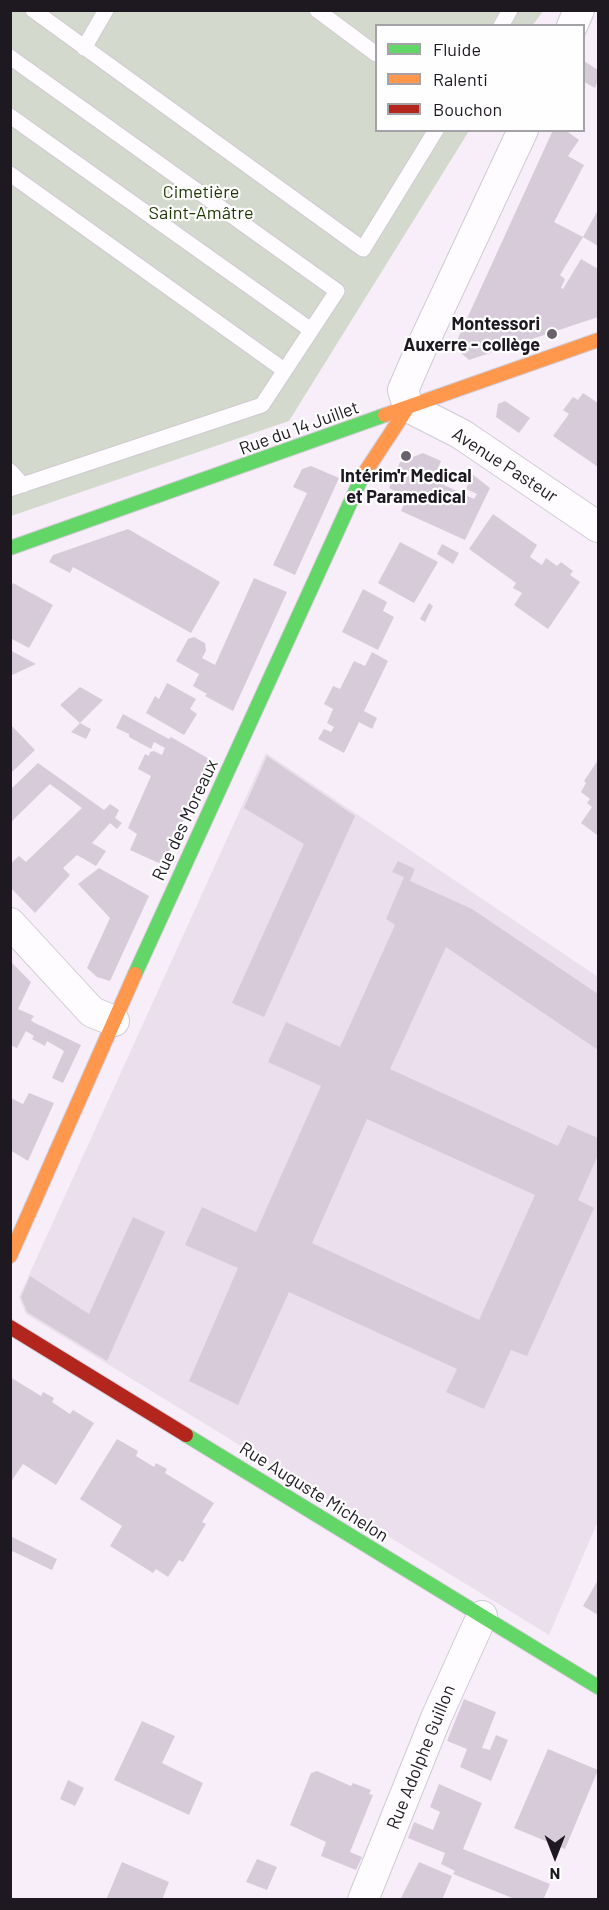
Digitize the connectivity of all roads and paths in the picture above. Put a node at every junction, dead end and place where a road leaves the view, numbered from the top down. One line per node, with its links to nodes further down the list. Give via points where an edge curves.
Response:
1 (33, 10): 8 (lane)
2 (106, 10): 8 (lane)
3 (317, 10): 9 (lane)
4 (510, 10): 6 (lane)
5 (579, 10): 7 (street)
6 (502, 24)
7 (573, 24)
8 (84, 48): 12 (lane, via 363,249)
9 (375, 53)
10 (10, 57): 15 (lane, via 337,291)
11 (10, 116): 15 (lane)
12 (435, 132)
13 (522, 132): 18 (street, via 403,390)
14 (10, 174): 17 (lane)
15 (310, 330): 17 (lane)
16 (598, 340): 18 (street, Rue du 14 Juillet)
17 (284, 370): 20 (lane, via 262,405)
18 (408, 407): 21 (street, Avenue Pasteur, via 461,434); 22 (street, Rue du 14 Juillet); 24 (street, Rue des Moreaux, via 362,476)
19 (10, 471): 20 (lane)
20 (17, 487)
21 (598, 527)
22 (10, 548)
23 (10, 923): 24 (street, via 92,1012)
24 (114, 1021): 25 (street, Rue des Moreaux)
25 (10, 1256)
26 (10, 1327): 27 (street, Rue Auguste Michelon)
27 (482, 1616): 28 (street, Rue Auguste Michelon); 29 (street, Rue Adolphe Guillon)
28 (598, 1687)
29 (363, 1899)

